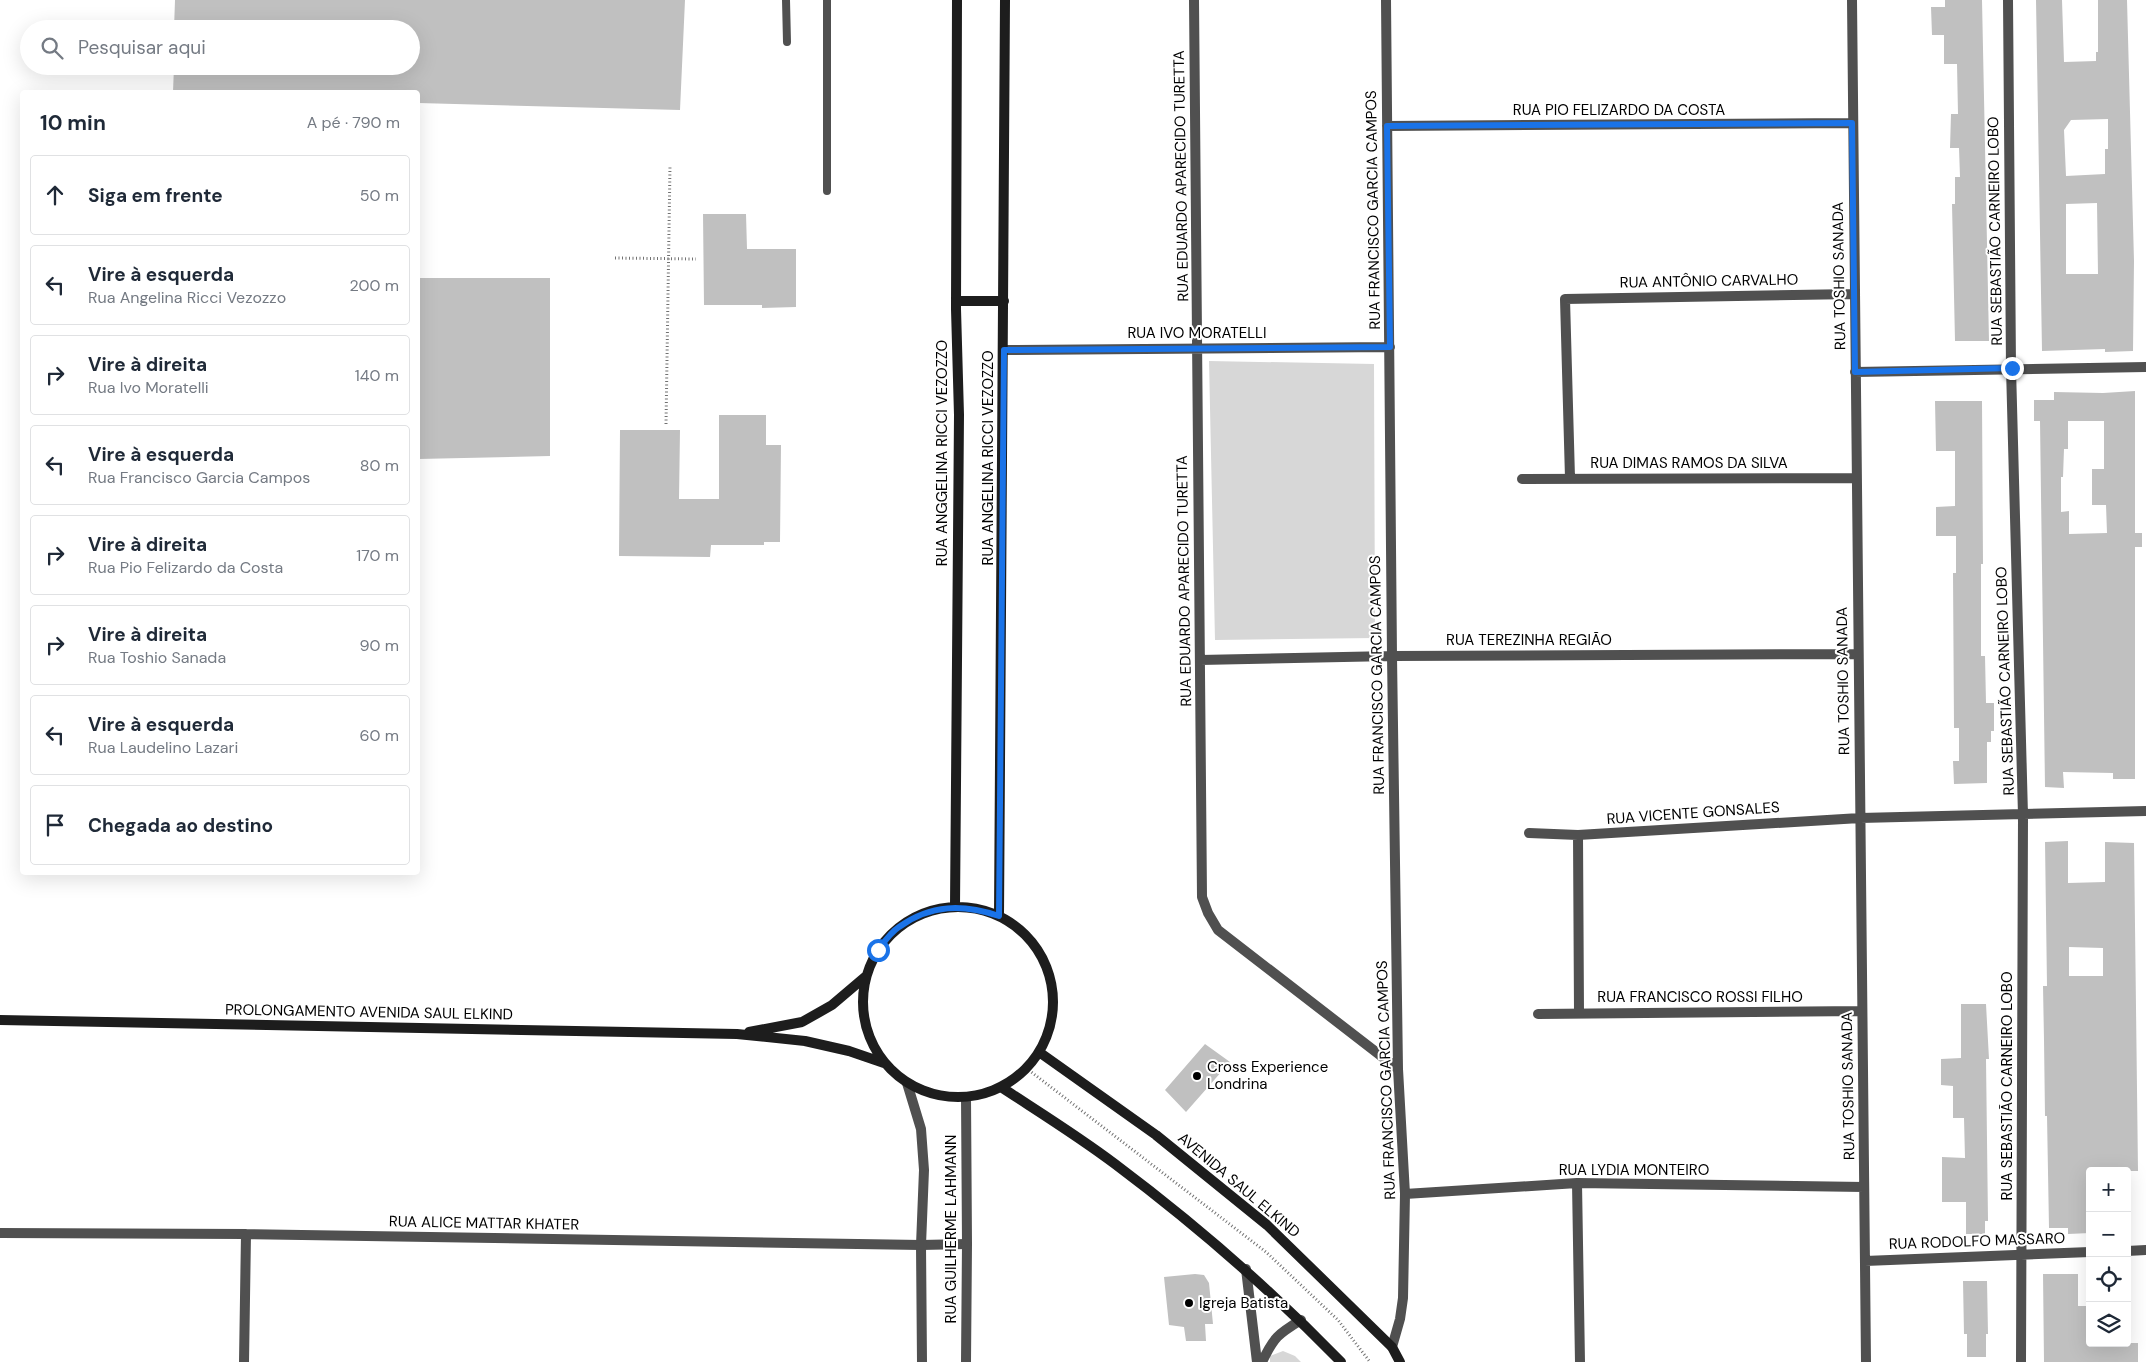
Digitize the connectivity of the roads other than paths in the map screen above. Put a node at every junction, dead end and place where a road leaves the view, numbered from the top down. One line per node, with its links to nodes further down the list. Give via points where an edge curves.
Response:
1 (786, 0): 9 (lane)
2 (827, 0): 12 (lane)
3 (957, 0): 14 (main road, RUA ANGGELINA RICCI VEZOZZO)
4 (1005, 0): 15 (main road, RUA ANGELINA RICCI VEZOZZO)
5 (1194, 0): 17 (street, RUA EDUARDO APARECIDO TURETTA)
6 (1386, 0): 11 (street, RUA FRANCISCO GARCIA CAMPOS)
7 (1852, 0): 10 (street, RUA TOSHIO SANADA)
8 (2008, 0): 19 (street, RUA SEBASTIÃO CARNEIRO LOBO)
9 (787, 42)
10 (1852, 123): 11 (street, RUA PIO FELIZARDO DA COSTA); 13 (street, RUA TOSHIO SANADA)
11 (1387, 126): 16 (street, RUA FRANCISCO GARCIA CAMPOS)
12 (827, 192)
13 (1854, 294): 21 (street, RUA TOSHIO SANADA); 22 (street, RUA ANTÔNIO CARVALHO, via 1565,299)
14 (956, 301): 15 (main road); 33 (main road, RUA ANGGELINA RICCI VEZOZZO, via 959,424)
15 (1004, 301): 18 (main road, RUA ANGELINA RICCI VEZOZZO)
16 (1390, 347): 17 (street, RUA IVO MORATELLI); 26 (street, RUA FRANCISCO GARCIA CAMPOS)
17 (1197, 348): 18 (street, RUA IVO MORATELLI); 27 (street, RUA EDUARDO APARECIDO TURETTA)
18 (1004, 350): 34 (main road, RUA ANGELINA RICCI VEZOZZO)
19 (2012, 368): 20 (street); 21 (street); 29 (street, RUA SEBASTIÃO CARNEIRO LOBO)
20 (2146, 368)
21 (1855, 372): 23 (street, RUA TOSHIO SANADA)
22 (1570, 478): 23 (street, RUA DIMAS RAMOS DA SILVA); 24 (street, RUA DIMAS RAMOS DA SILVA)
23 (1856, 478): 25 (street, RUA TOSHIO SANADA)
24 (1522, 479)
25 (1858, 654): 26 (street, RUA TEREZINHA REGIÃO); 30 (street, RUA TOSHIO SANADA)
26 (1392, 656): 27 (street, RUA TEREZINHA REGIÃO); 43 (street, RUA FRANCISCO GARCIA CAMPOS)
27 (1200, 660): 43 (street, RUA EDUARDO APARECIDO TURETTA, via 1202,897 1208,913 1218,930)
28 (2146, 811): 29 (street, RUA VICENTE GONSALES)
29 (2023, 815): 30 (street, RUA VICENTE GONSALES); 57 (street, RUA SEBASTIÃO CARNEIRO LOBO)
30 (1860, 818): 32 (street, RUA VICENTE GONSALES); 36 (street, RUA TOSHIO SANADA)
31 (1528, 834): 32 (street, RUA VICENTE GONSALES)
32 (1578, 835): 37 (street)
33 (955, 906): 34 (main road); 35 (main road, via 925,912 898,927 878,950)
34 (999, 916): 41 (main road, via 1021,930 1038,951 1050,975 1053,1002 1050,1028)
35 (865, 977): 40 (main road, PROLONGAMENTO AVENIDA SAUL ELKIND, via 832,1005 802,1022); 42 (main road, via 862,1007 869,1037)
36 (1862, 1011): 37 (street, RUA FRANCISCO ROSSI FILHO); 48 (street, RUA TOSHIO SANADA)
37 (1579, 1013): 38 (street, RUA FRANCISCO ROSSI FILHO)
38 (1538, 1014)
39 (0, 1020): 40 (main road, PROLONGAMENTO AVENIDA SAUL ELKIND)
40 (737, 1034): 42 (main road, PROLONGAMENTO AVENIDA SAUL ELKIND, via 805,1041)
41 (1039, 1052): 45 (main road, via 1026,1068); 61 (main road, AVENIDA SAUL ELKIND, via 1156,1135 1267,1225)
42 (884, 1063): 44 (main road)
43 (1398, 1069): 49 (street, RUA FRANCISCO GARCIA CAMPOS)
44 (908, 1083): 46 (main road, via 936,1094); 53 (street, via 921,1129 924,1170)
45 (1001, 1087): 46 (main road); 59 (main road, via 1114,1163)
46 (966, 1097): 52 (street, RUA GUILHERME LAHMANN)
47 (1577, 1182): 48 (street, RUA LYDIA MONTEIRO); 49 (street, RUA LYDIA MONTEIRO); 69 (street)
48 (1864, 1187): 58 (street, RUA TOSHIO SANADA)
49 (1405, 1194): 61 (street, RUA FRANCISCO GARCIA CAMPOS, via 1403,1298)
50 (0, 1233): 51 (street, RUA ALICE MATTAR KHATER)
51 (246, 1234): 53 (street, RUA ALICE MATTAR KHATER); 62 (street)
52 (967, 1244): 53 (street, RUA ALICE MATTAR KHATER); 64 (street, RUA GUILHERME LAHMANN)
53 (921, 1245): 63 (street)
54 (2131, 1250): 55 (street)
55 (2146, 1250)
56 (2086, 1252): 57 (street, RUA RODOLFO MASSARO)
57 (2022, 1253): 58 (street, RUA RODOLFO MASSARO); 71 (street, RUA SEBASTIÃO CARNEIRO LOBO)
58 (1865, 1261): 70 (street, RUA TOSHIO SANADA)
59 (1246, 1269): 60 (main road); 65 (street)
60 (1301, 1320): 66 (street, via 1272,1341); 67 (main road)
61 (1392, 1347): 68 (main road, AVENIDA SAUL ELKIND)
62 (244, 1362)
63 (922, 1362)
64 (966, 1362)
65 (1257, 1362)
66 (1262, 1362)
67 (1340, 1362)
68 (1400, 1362)
69 (1580, 1362)
70 (1866, 1362)
71 (2021, 1362)

